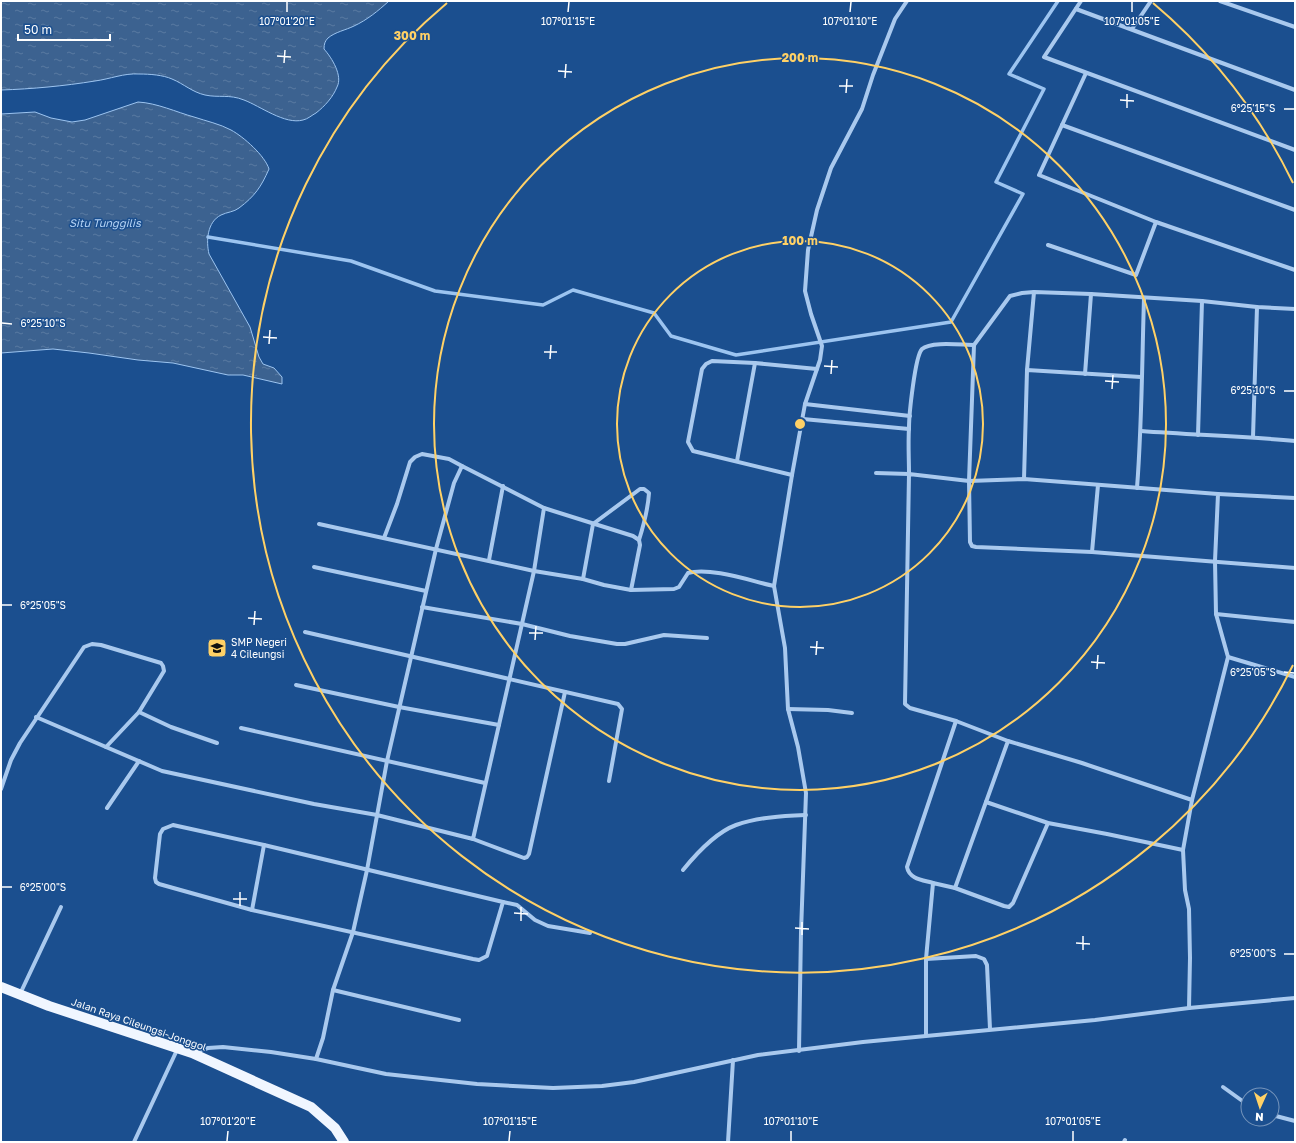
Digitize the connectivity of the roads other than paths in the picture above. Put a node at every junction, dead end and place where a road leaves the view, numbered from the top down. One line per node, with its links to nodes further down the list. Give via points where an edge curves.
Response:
1 (907, 1): 24 (street, via 895,19 862,109 831,168 817,210 808,250 805,290 822,346)
2 (1081, 1): 5 (street)
3 (1151, 1): 7 (street)
4 (1220, 1): 6 (street)
5 (1076, 9): 7 (street); 8 (street, via 1044,58)
6 (1295, 27)
7 (1132, 29): 9 (street)
8 (1086, 73): 10 (street); 11 (street)
9 (1295, 90)
10 (1062, 125): 12 (street); 13 (street, via 1039,175)
11 (1295, 150)
12 (1295, 210)
13 (1156, 222): 14 (street, via 1136,275); 15 (street)
14 (1048, 245)
15 (1295, 270)
16 (1034, 292): 17 (street); 22 (street, via 1010,296); 25 (street)
17 (1091, 294): 18 (street); 26 (street)
18 (1144, 298): 19 (street); 27 (street)
19 (1202, 301): 20 (street); 33 (street)
20 (1257, 307): 21 (street); 34 (street)
21 (1295, 309)
22 (974, 345): 29 (street, via 931,345 922,349 916,363); 42 (street)
23 (755, 363): 24 (street); 36 (street); 36 (street, via 712,361 706,364 702,369 688,442 693,451)
24 (817, 369): 28 (street)
25 (1027, 370): 26 (street); 41 (street)
26 (1085, 374): 27 (street)
27 (1141, 378): 32 (street)
28 (805, 404): 29 (street); 30 (street)
29 (910, 416): 31 (street)
30 (803, 419): 31 (street); 40 (street)
31 (909, 429): 39 (street)
32 (1141, 431): 33 (street); 45 (street)
33 (1198, 435): 34 (street)
34 (1253, 437): 35 (street)
35 (1295, 441)
36 (737, 461): 40 (street)
37 (462, 466): 44 (street); 51 (street, via 449,459 422,454 415,457 410,462); 53 (street, via 454,483)
38 (876, 473): 39 (street)
39 (909, 474): 42 (street); 81 (street, via 905,704 910,708)
40 (792, 475): 61 (street)
41 (1024, 479): 42 (street); 43 (street)
42 (969, 481): 54 (street, via 972,546)
43 (1098, 484): 45 (street); 54 (street)
44 (503, 486): 48 (street); 55 (street)
45 (1137, 488): 46 (street)
46 (1218, 494): 47 (street); 56 (street)
47 (1295, 498)
48 (544, 508): 50 (street); 59 (street)
49 (319, 524): 51 (street)
50 (593, 524): 52 (street); 52 (street, via 640,489 647,490 648,507); 60 (street)
51 (384, 538): 53 (street)
52 (639, 540): 62 (street)
53 (436, 548): 55 (street); 63 (street)
54 (1092, 552): 56 (street)
55 (489, 560): 59 (street)
56 (1215, 561): 58 (street); 65 (street)
57 (314, 568): 63 (street)
58 (1295, 568)
59 (534, 571): 60 (street); 67 (street)
60 (583, 579): 62 (street)
61 (774, 586): 62 (street, via 721,574 694,572 688,573 679,587 674,589); 77 (street, via 784,648)
62 (631, 590)
63 (426, 591): 64 (street)
64 (422, 607): 67 (street); 70 (street)
65 (1216, 614): 66 (street); 71 (street)
66 (1295, 622)
67 (522, 624): 69 (street, via 570,636 625,644 664,635); 73 (street)
68 (305, 632): 70 (street)
69 (707, 638)
70 (411, 656): 73 (street); 76 (street)
71 (1228, 657): 72 (street); 92 (street)
72 (1295, 677)
73 (509, 679): 75 (street); 82 (street)
74 (296, 685): 76 (street)
75 (565, 692): 89 (street, via 618,704 622,709); 98 (street, via 529,854 524,858)
76 (399, 707): 82 (street); 88 (street)
77 (788, 708): 79 (street); 96 (street, via 806,793)
78 (139, 712): 80 (street, via 164,666 92,644 84,648); 85 (street); 86 (street)
79 (852, 713)
80 (36, 717): 86 (street); 91 (street, via 11,760)
81 (956, 721): 84 (street); 103 (street, via 907,867 912,877)
82 (499, 725): 90 (street)
83 (241, 728): 88 (street)
84 (1008, 741): 92 (street); 93 (street)
85 (217, 744)
86 (106, 747): 87 (street)
87 (139, 761): 94 (street); 95 (street, via 162,771)
88 (386, 761): 90 (street); 95 (street)
89 (609, 782)
90 (485, 783): 98 (street)
91 (1, 789)
92 (1192, 800): 100 (street)
93 (986, 802): 97 (street); 104 (street)
94 (107, 808)
95 (377, 815): 98 (street); 101 (street)
96 (806, 815): 102 (street, via 778,816 735,825 703,848); 120 (street)
97 (1048, 823): 100 (street); 104 (street, via 1009,907)
98 (473, 839)
99 (264, 845): 101 (street); 107 (street); 107 (street, via 173,825 163,829 160,834 155,878 159,884)
100 (1183, 850): 115 (street, via 1185,890 1189,909)
101 (367, 870): 105 (street); 108 (street)
102 (683, 870)
103 (934, 883): 104 (street); 110 (street)
104 (955, 888)
105 (503, 902): 108 (street, via 487,956 479,960); 109 (street, via 517,905 535,920 548,926)
106 (61, 907): 113 (street)
107 (252, 910): 108 (street)
108 (353, 932): 112 (street)
109 (590, 933)
110 (926, 959): 117 (street, via 976,956 984,959 987,965); 118 (street)
111 (1, 987): 113 (main road, Jalan Raya Cileungsi-Jonggol)
112 (333, 990): 116 (street); 122 (street)
113 (20, 995): 119 (main road, Jalan Raya Cileungsi-Jonggol)
114 (1295, 998): 115 (street)
115 (1189, 1008): 117 (street, via 1095,1020)
116 (459, 1020)
117 (990, 1029): 118 (street)
118 (926, 1036): 120 (street)
119 (178, 1050): 121 (main road, Jalan Raya Cileungsi-Jonggol); 128 (street)
120 (799, 1051): 123 (street)
121 (192, 1053): 122 (street, via 223,1047); 129 (main road, Jalan Raya Cileungsi-Jonggol, via 311,1107 335,1128)
122 (316, 1059): 123 (street, via 386,1074 477,1084 552,1088 634,1082)
123 (733, 1060): 130 (street)
124 (1223, 1087): 125 (street)
125 (1240, 1099)
126 (1280, 1117): 127 (street)
127 (1295, 1121)
128 (134, 1142)
129 (344, 1142)
130 (728, 1142)

